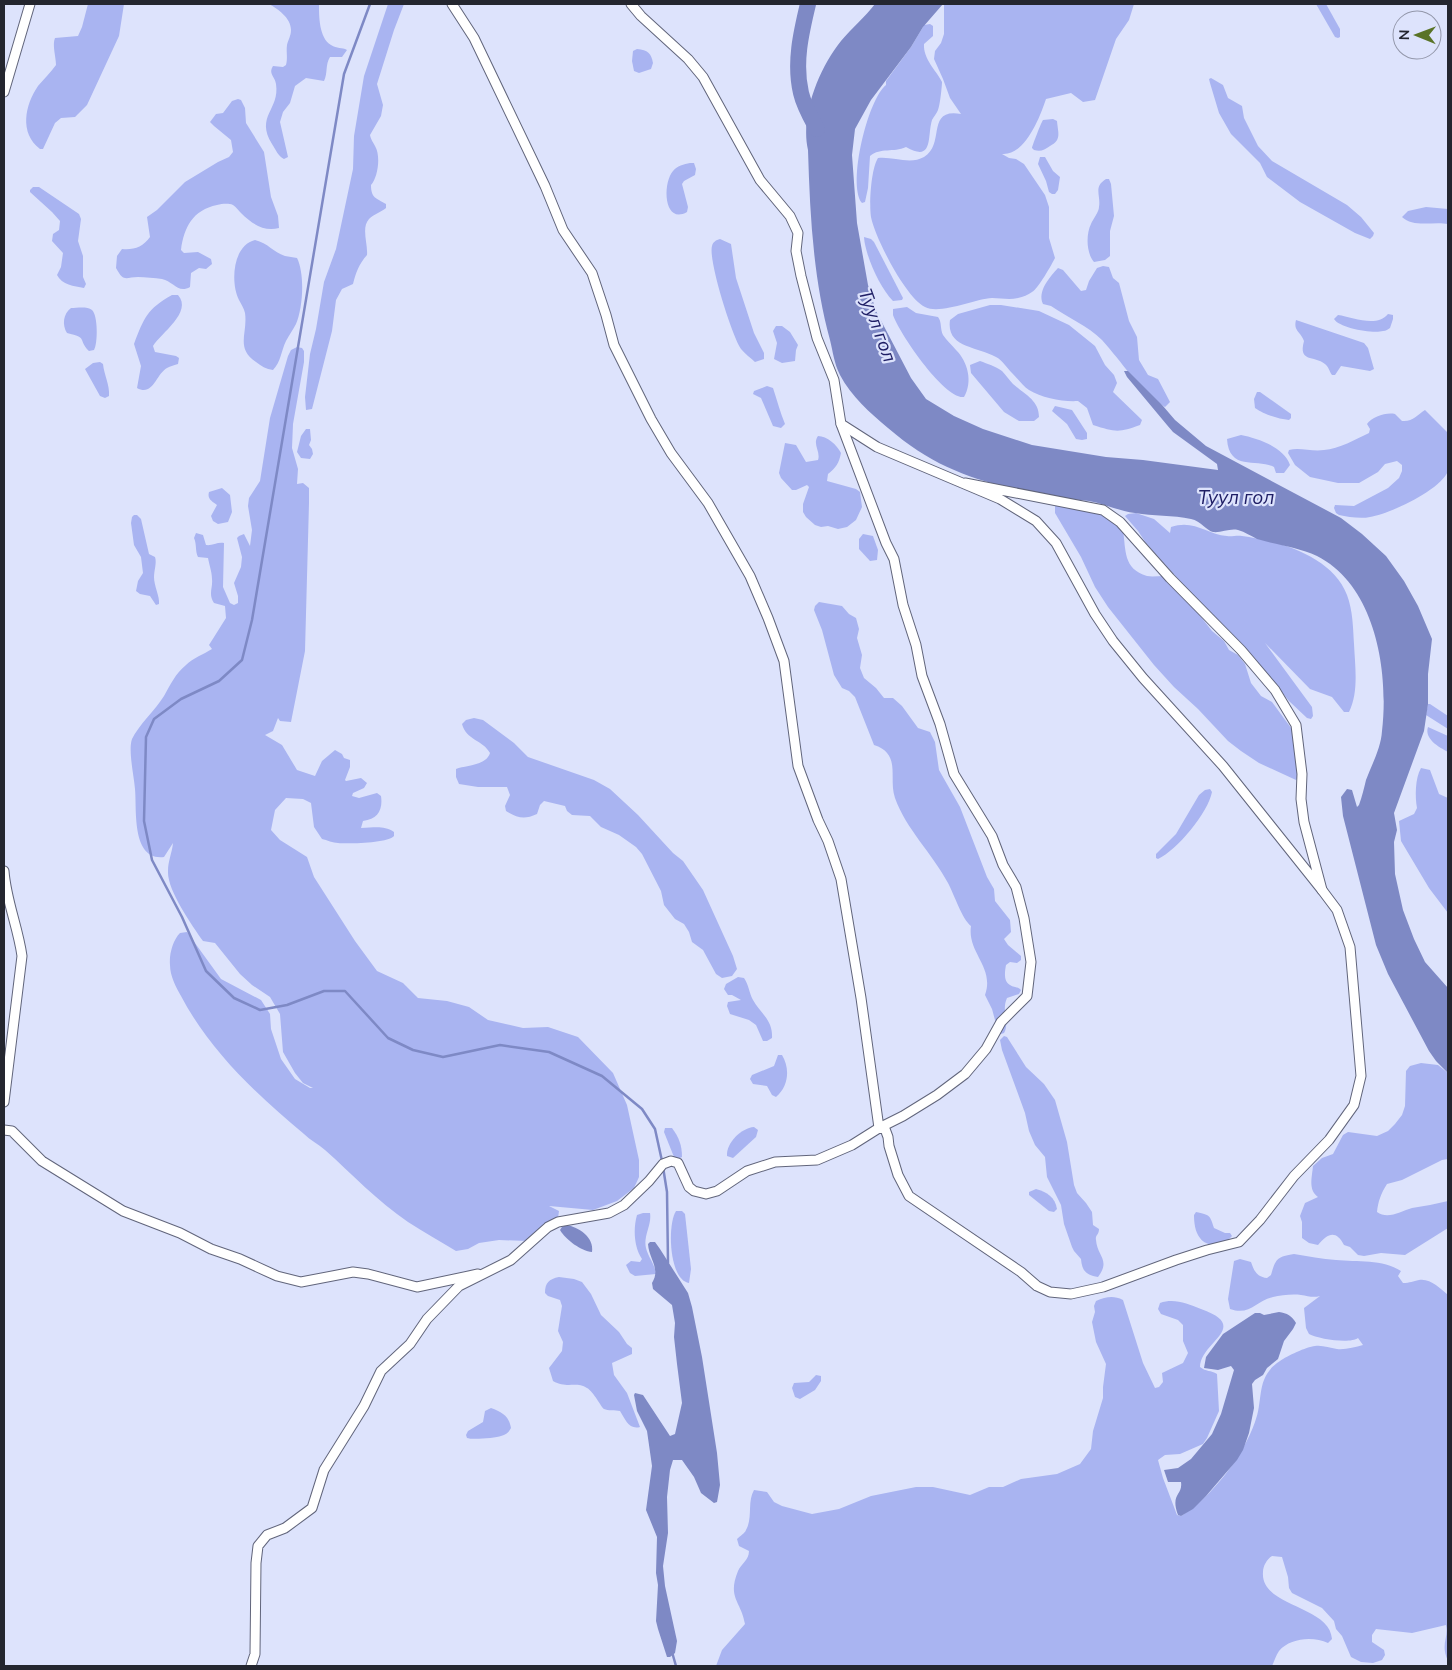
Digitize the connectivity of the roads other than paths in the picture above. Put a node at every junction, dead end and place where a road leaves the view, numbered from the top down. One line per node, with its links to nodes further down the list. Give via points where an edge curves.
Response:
1 (30, 4): 4 (street)
2 (452, 4): 10 (street, via 474,38 563,230 592,273 614,345 651,419 671,454 708,503 750,576 768,618 784,661 798,766 842,879)
3 (631, 4): 5 (street, via 703,77 760,180 790,216 798,233 796,252 801,276 818,338 834,380)
4 (4, 92)
5 (841, 424): 6 (street, via 877,447); 10 (street, via 894,559 922,676 954,774 992,836 1016,887 1030,962 1027,996 1001,1022 986,1049 965,1074 937,1095)
6 (965, 483): 8 (street, via 1036,521 1056,543 1113,641 1223,766); 8 (street, via 1103,510 1120,522 1241,650 1275,690 1296,725 1304,822)
7 (4, 870): 9 (street, via 5,889 19,934 22,956)
8 (1322, 890): 10 (street, via 1337,910 1350,947 1361,1076 1354,1105 1329,1140 1239,1242 1206,1250 1102,1287 1071,1294 1050,1292 909,1196 898,1175 885,1129)
9 (4, 1102)
10 (879, 1128): 12 (street, via 852,1145 817,1160 775,1162 747,1171 717,1191 706,1194 689,1187 678,1163 671,1161 663,1164 624,1205 609,1213 558,1222 511,1260)
11 (4, 1130): 12 (street, via 12,1131 42,1161 123,1211 277,1276 301,1282 353,1272 417,1287)
12 (488, 1272): 13 (street, via 459,1286 427,1319 410,1344 381,1371 364,1406 324,1470 312,1508 285,1528 267,1536 258,1546 255,1654)
13 (251, 1666)

